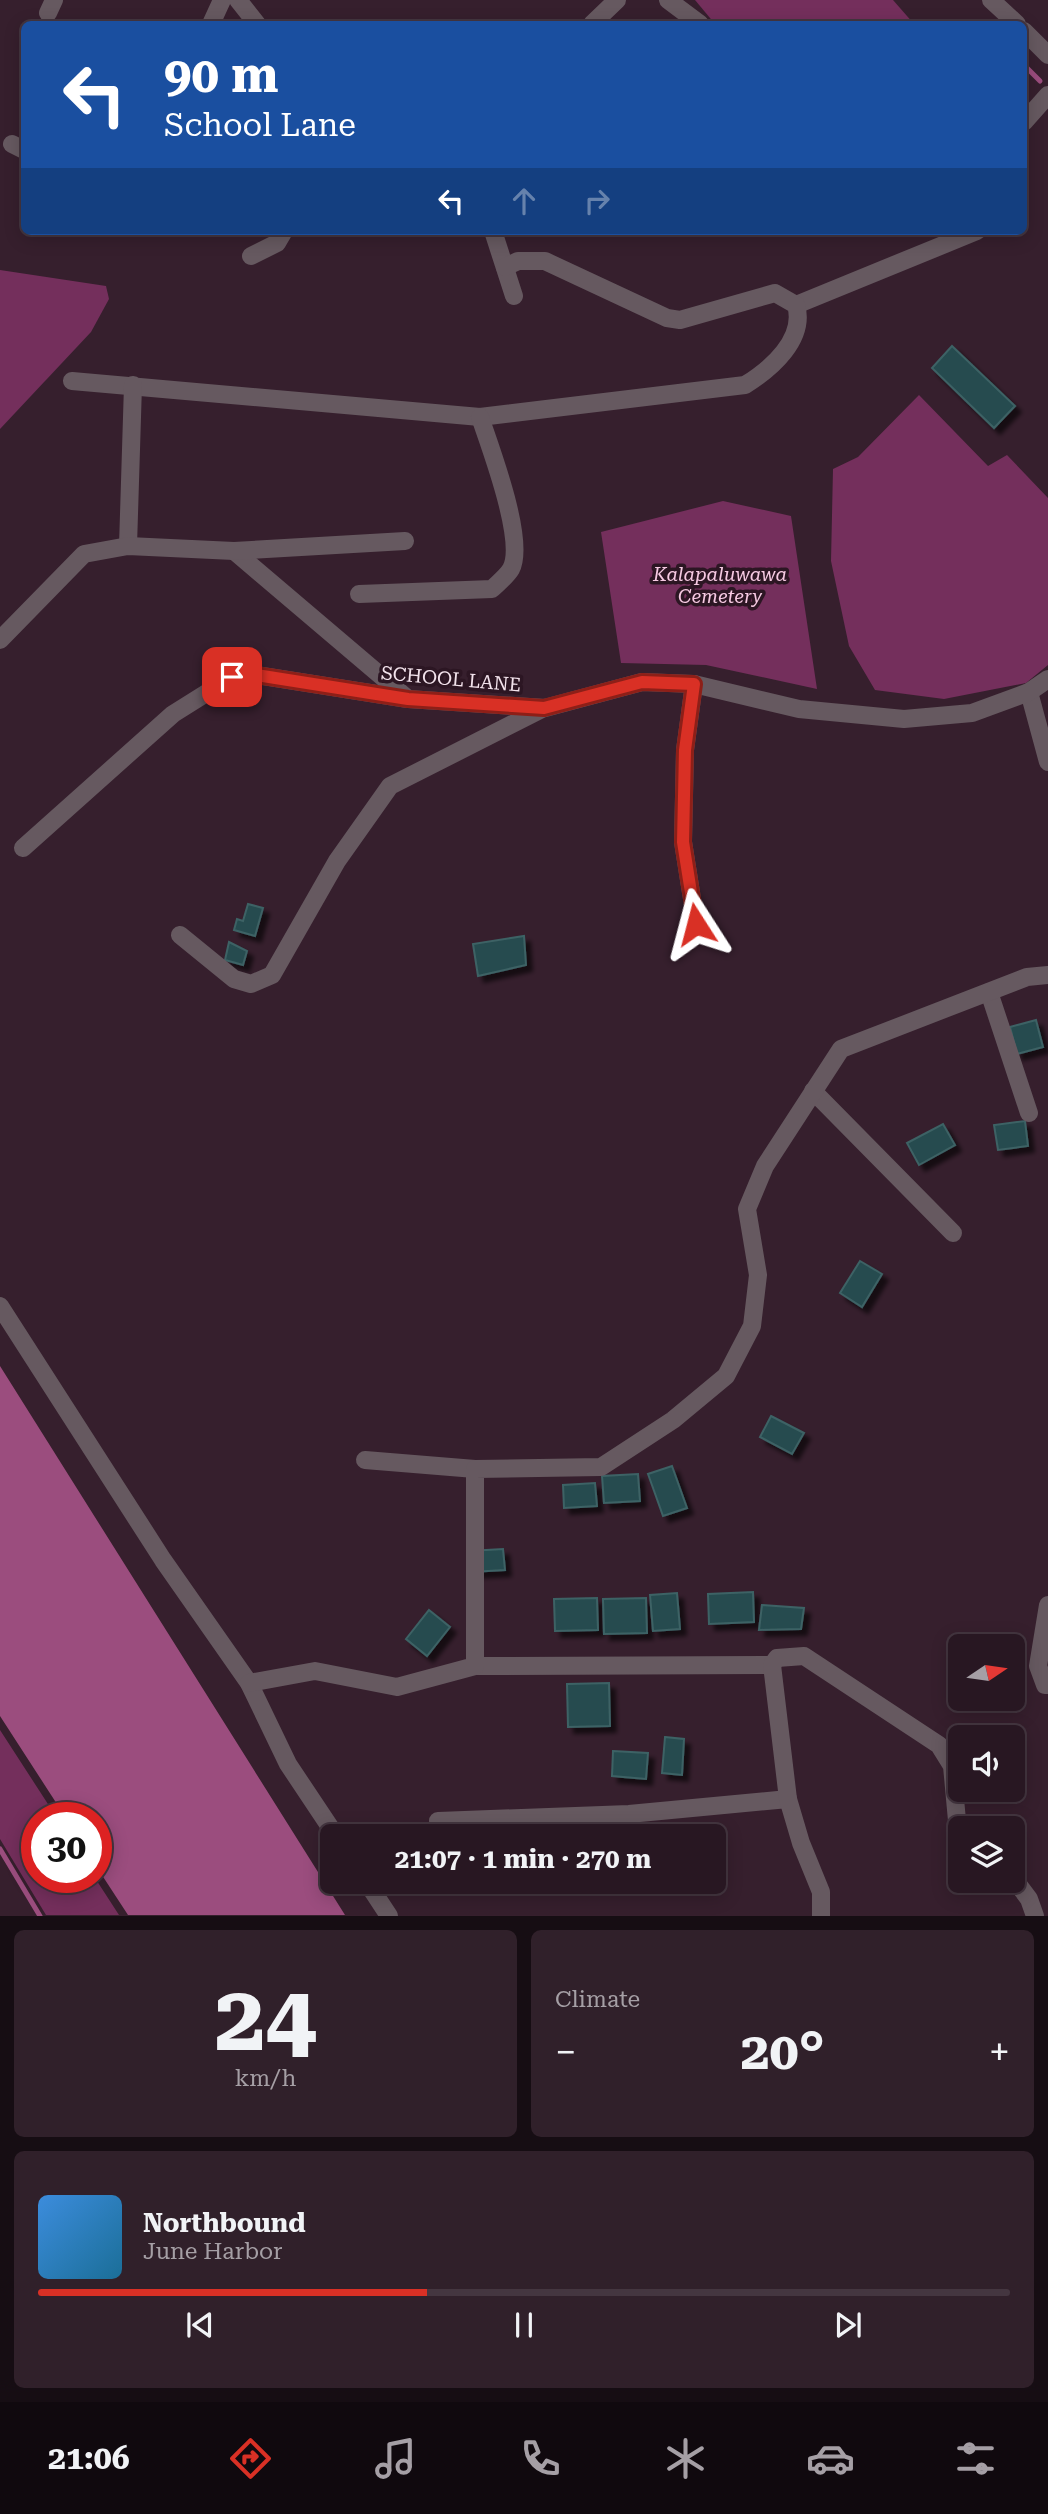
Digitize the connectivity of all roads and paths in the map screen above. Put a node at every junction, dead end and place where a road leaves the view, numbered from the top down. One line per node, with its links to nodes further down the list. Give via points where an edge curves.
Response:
1 (222, 0): 6 (street)
2 (238, 0): 7 (street)
3 (617, 0): 8 (street)
4 (668, 0): 9 (street)
5 (991, 0): 10 (street)
6 (212, 21)
7 (255, 21)
8 (595, 21)
9 (697, 21)
10 (1014, 21)
11 (1027, 34): 12 (street)
12 (1048, 54)
13 (1048, 95): 14 (street)
14 (1027, 119)
15 (281, 235): 18 (street, via 276,243)
16 (494, 235): 19 (street)
17 (968, 235): 21 (street)
18 (251, 256)
19 (505, 267): 20 (street); 21 (street, via 518,261 545,261 680,320 775,293)
20 (514, 296)
21 (796, 305): 24 (street, via 799,316 789,345 767,371 746,385)
22 (72, 381): 23 (street)
23 (133, 385): 24 (street); 26 (street)
24 (480, 417): 28 (street, via 504,491 515,548 511,568 492,589)
25 (405, 541): 27 (street)
26 (128, 546): 27 (street); 29 (street, via 84,554)
27 (234, 551): 33 (street)
28 (359, 594)
29 (0, 640)
30 (1048, 679): 32 (street, SCHOOL LANE)
31 (694, 684): 32 (street, SCHOOL LANE, via 799,709 904,719 972,713); 34 (street, SCHOOL LANE, via 642,682); 37 (street, via 685,750 683,842)
32 (1029, 692): 35 (street)
33 (408, 699): 34 (street, SCHOOL LANE); 36 (street, SCHOOL LANE, via 250,674 232,677 173,714)
34 (544, 708): 38 (street, via 390,786 338,860 272,975 251,984 234,979)
35 (1048, 762)
36 (23, 848)
37 (696, 924)
38 (180, 935)
39 (1048, 975): 40 (street, via 1027,977)
40 (989, 992): 41 (street, via 841,1049); 42 (street)
41 (813, 1091): 43 (street); 46 (street, via 765,1166 747,1209 758,1275 752,1325 726,1376 673,1420 601,1467)
42 (1030, 1113)
43 (953, 1233)
44 (0, 1307): 50 (street)
45 (365, 1460): 46 (street)
46 (475, 1469): 49 (street)
47 (1048, 1605): 51 (street, via 1038,1666)
48 (772, 1665): 49 (street); 52 (street); 53 (street, via 777,1658 804,1656 939,1745 952,1766)
49 (475, 1666): 50 (street, via 397,1686 315,1671)
50 (248, 1684): 55 (street, via 288,1764)
51 (1048, 1685)
52 (788, 1799): 54 (street, via 629,1814); 59 (street, via 821,1892)
53 (957, 1816)
54 (438, 1821)
55 (328, 1824)
56 (1024, 1893): 60 (street)
57 (375, 1894): 58 (street)
58 (389, 1916)
59 (821, 1916)
60 (1035, 1916)

